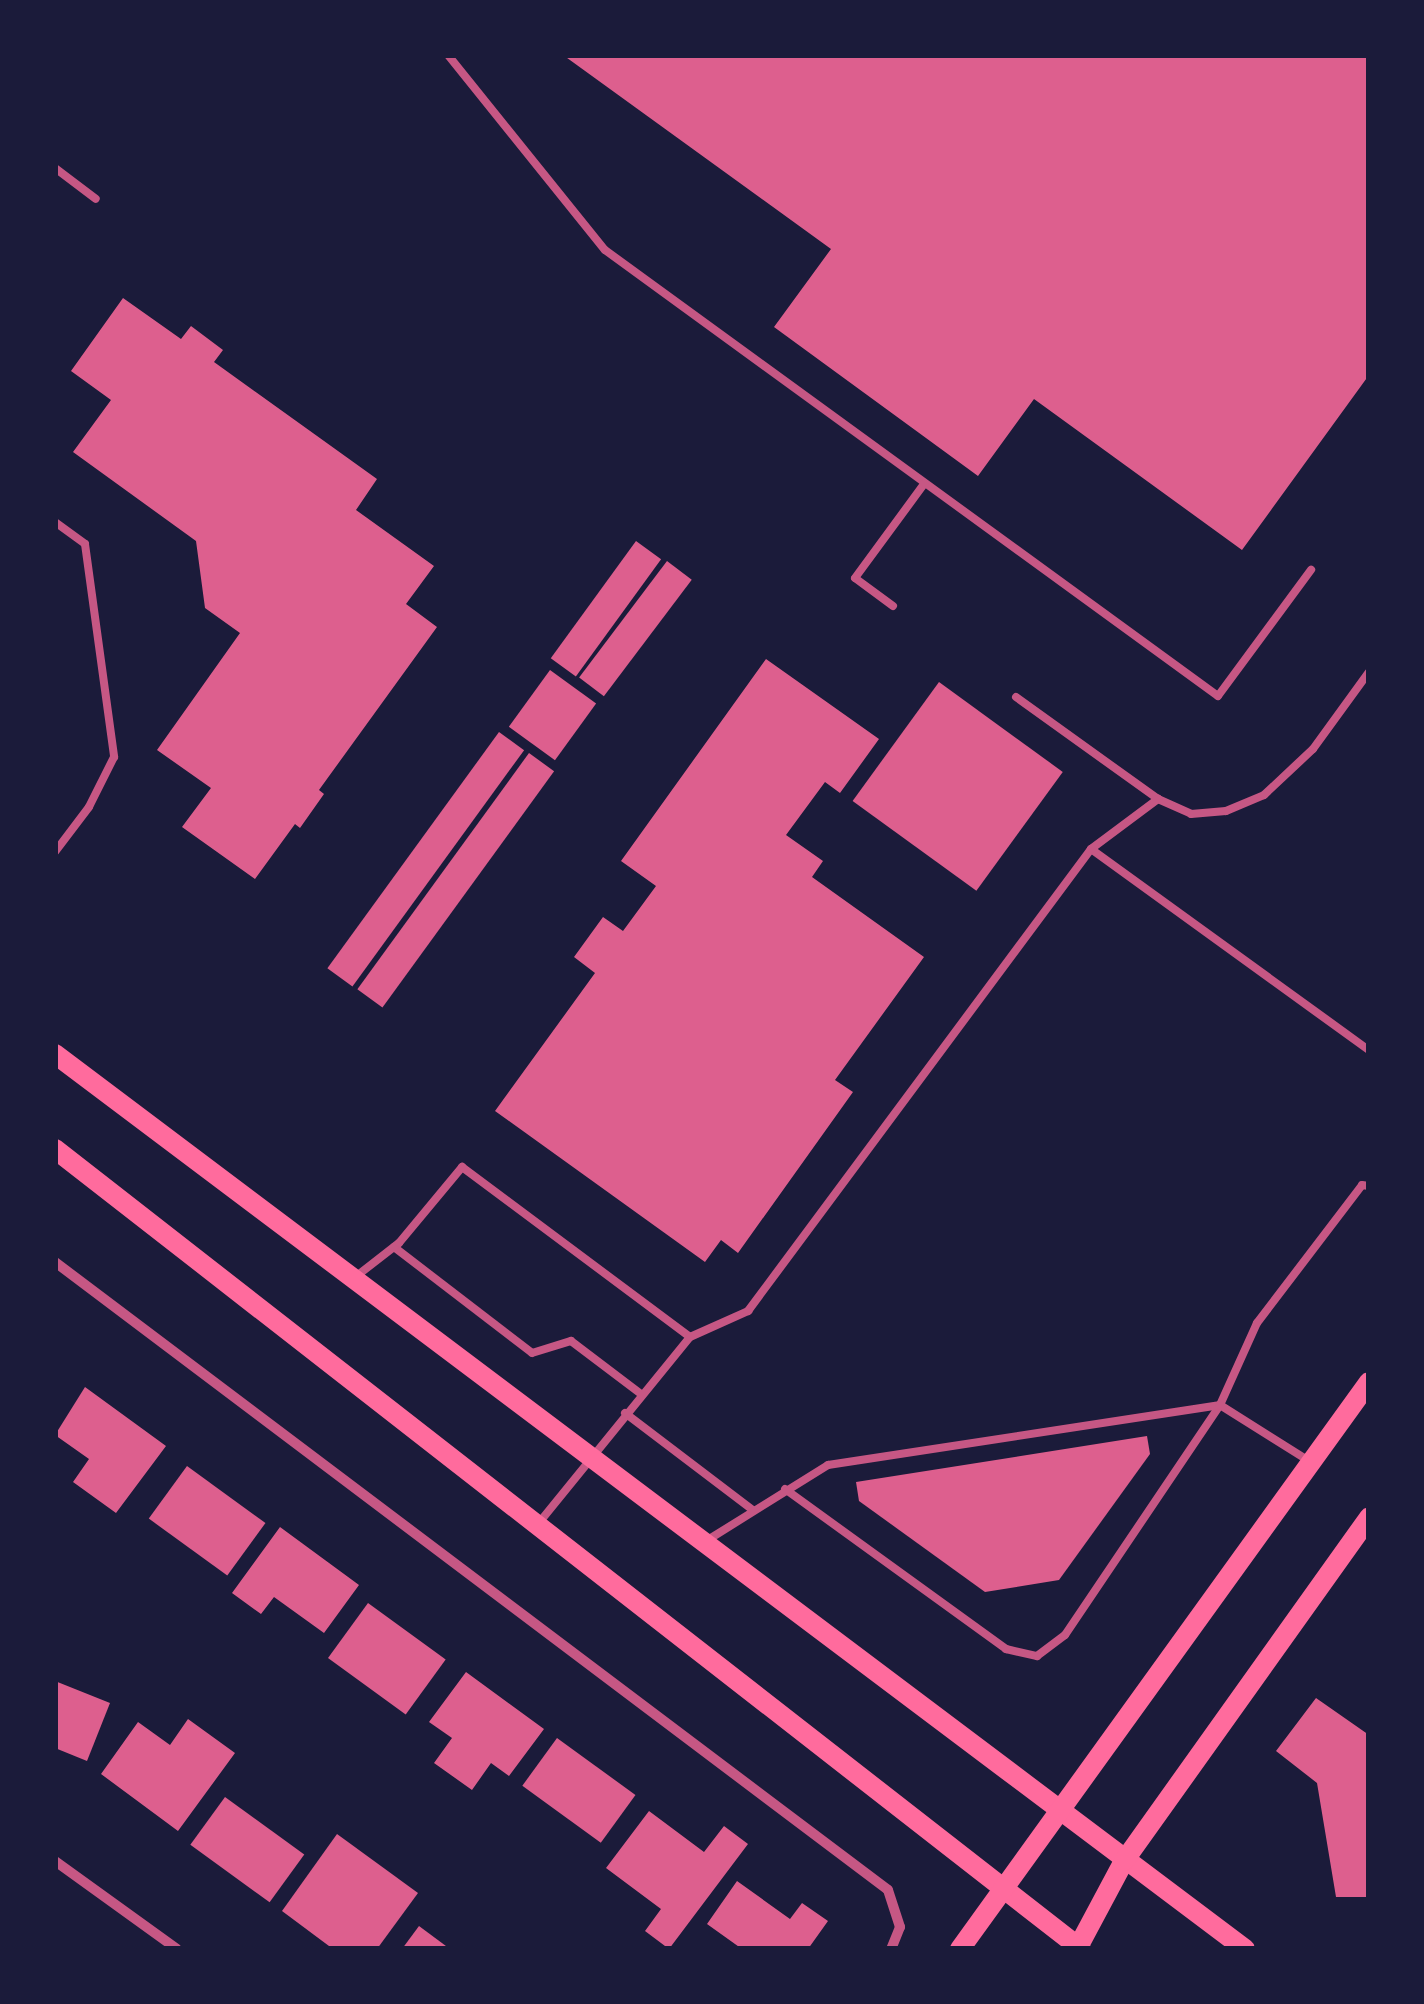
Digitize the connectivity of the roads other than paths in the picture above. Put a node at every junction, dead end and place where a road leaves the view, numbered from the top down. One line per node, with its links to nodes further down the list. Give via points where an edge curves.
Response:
1 (448, 55): 4 (lane, via 605,250)
2 (55, 168): 3 (lane)
3 (96, 199)
4 (924, 484): 6 (lane, via 1218,696); 7 (lane, via 855,578)
5 (55, 522): 12 (lane, via 85,544 114,757 89,807)
6 (1310, 570)
7 (893, 606)
8 (1369, 672): 10 (lane, via 1313,749 1264,795 1191,814)
9 (1016, 697): 10 (lane)
10 (1158, 799): 11 (lane)
11 (1091, 848): 13 (lane); 20 (lane, via 748,1311)
12 (55, 852)
13 (1369, 1050)
14 (55, 1054): 19 (main road)
15 (55, 1149): 30 (main road)
16 (1369, 1186): 23 (lane, via 1362,1185 1257,1323)
17 (394, 1247): 19 (lane); 20 (lane, via 462,1167); 22 (lane, via 532,1353 571,1341)
18 (55, 1262): 36 (street, via 888,1890 900,1927)
19 (352, 1279): 25 (main road)
20 (690, 1337): 22 (lane)
21 (1369, 1382): 26 (main road)
22 (641, 1394): 24 (lane)
23 (1220, 1405): 26 (lane); 27 (lane, via 852,1459); 27 (lane, via 1065,1635 1037,1656 1006,1649)
24 (625, 1413): 25 (lane); 28 (lane)
25 (592, 1461): 30 (lane); 31 (main road)
26 (1311, 1462): 32 (main road)
27 (785, 1488): 28 (lane)
28 (753, 1510): 31 (lane)
29 (1369, 1517): 34 (main road)
30 (538, 1524): 35 (main road)
31 (703, 1544): 32 (main road)
32 (1061, 1812): 34 (main road); 35 (main road)
33 (55, 1861): 38 (street)
34 (1124, 1862): 37 (main road); 40 (main road)
35 (1003, 1890): 37 (main road); 39 (main road)
36 (892, 1948)
37 (1078, 1948)
38 (177, 1949)
39 (960, 1949)
40 (1245, 1949)

